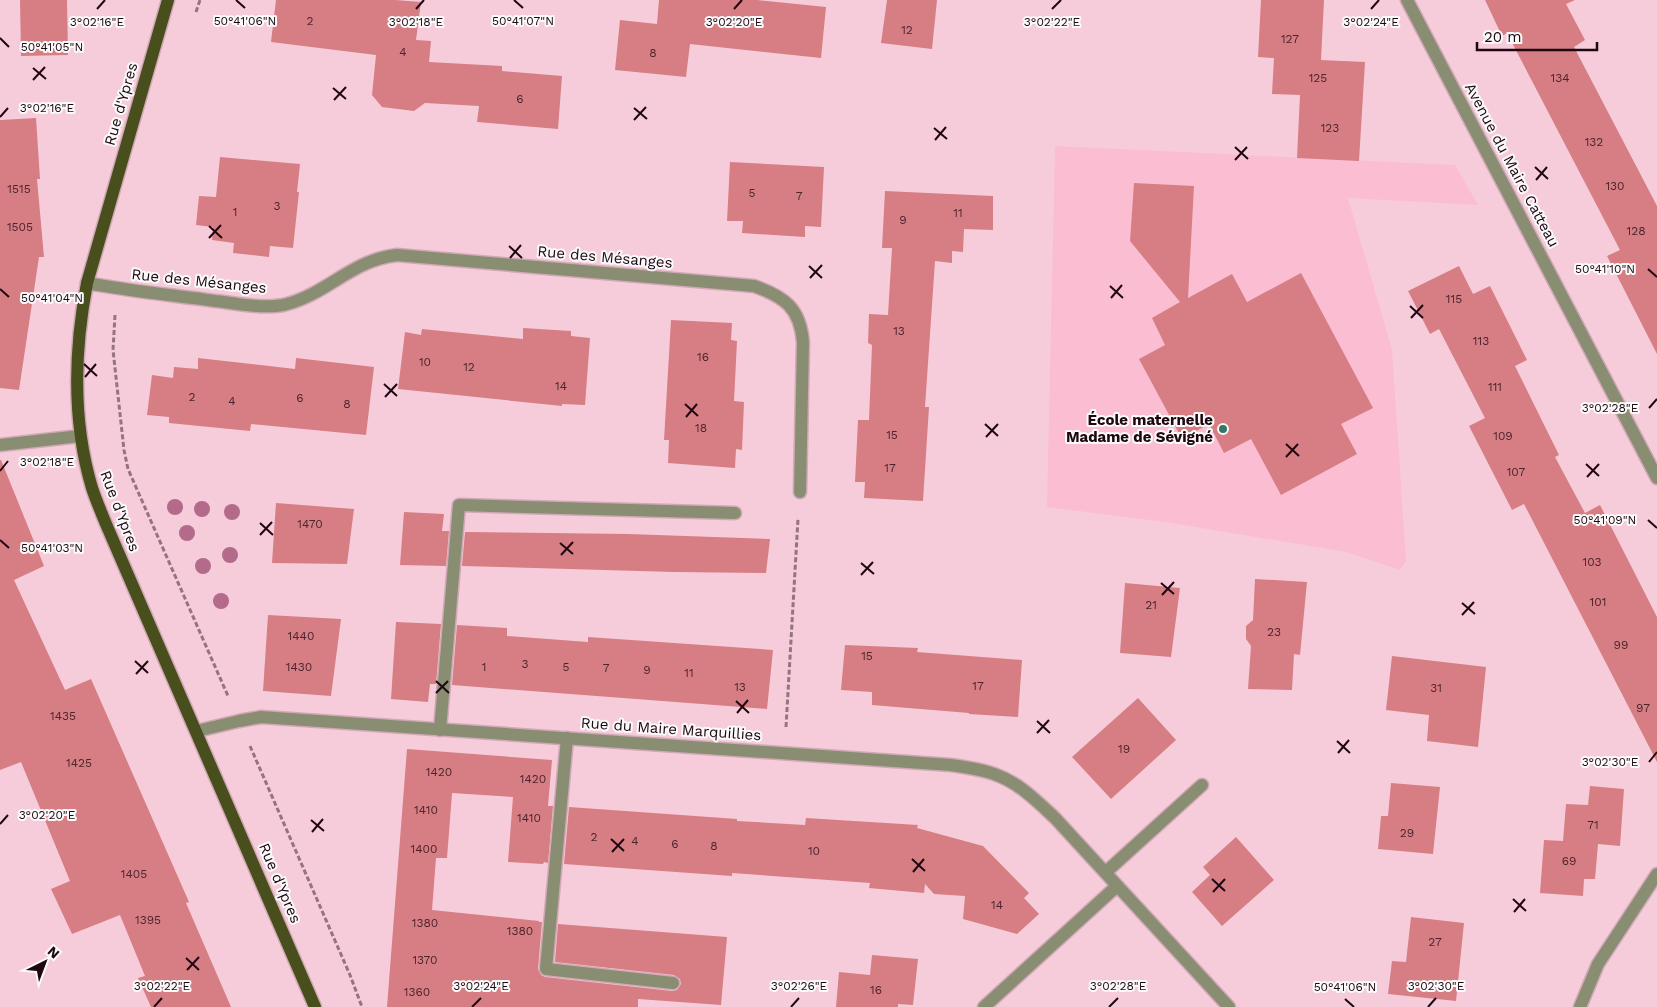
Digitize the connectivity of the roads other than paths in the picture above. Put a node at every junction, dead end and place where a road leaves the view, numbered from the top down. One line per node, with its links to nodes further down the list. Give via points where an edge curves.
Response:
1 (168, 0): 3 (main road, Rue d'Ypres)
2 (1407, 0): 6 (street, Avenue du Maire Catteau)
3 (87, 283): 4 (main road, Rue d'Ypres, via 76,367); 7 (street, Rue des Mésanges, via 255,305 285,304 318,291 364,263 382,256 397,255 754,286 783,300 795,312 802,326)
4 (80, 436): 5 (street); 10 (main road, Rue d'Ypres, via 93,490)
5 (0, 445)
6 (1657, 478)
7 (800, 492)
8 (735, 513): 9 (street, via 460,504)
9 (440, 730): 10 (street, Rue du Maire Marquillies, via 261,717); 11 (street, Rue du Maire Marquillies)
10 (197, 731): 17 (main road, Rue d'Ypres)
11 (567, 738): 13 (street, Rue du Maire Marquillies, via 951,765 995,774 1034,798); 16 (street, via 546,969)
12 (1202, 785): 13 (street)
13 (1106, 872): 15 (street, Rue du Maire Marquillies)
14 (1657, 874): 20 (street, via 1598,964)
15 (1117, 886): 18 (street); 19 (street, Rue du Maire Marquillies)
16 (673, 983)
17 (315, 1007)
18 (984, 1007)
19 (1229, 1007)
20 (1580, 1007)

